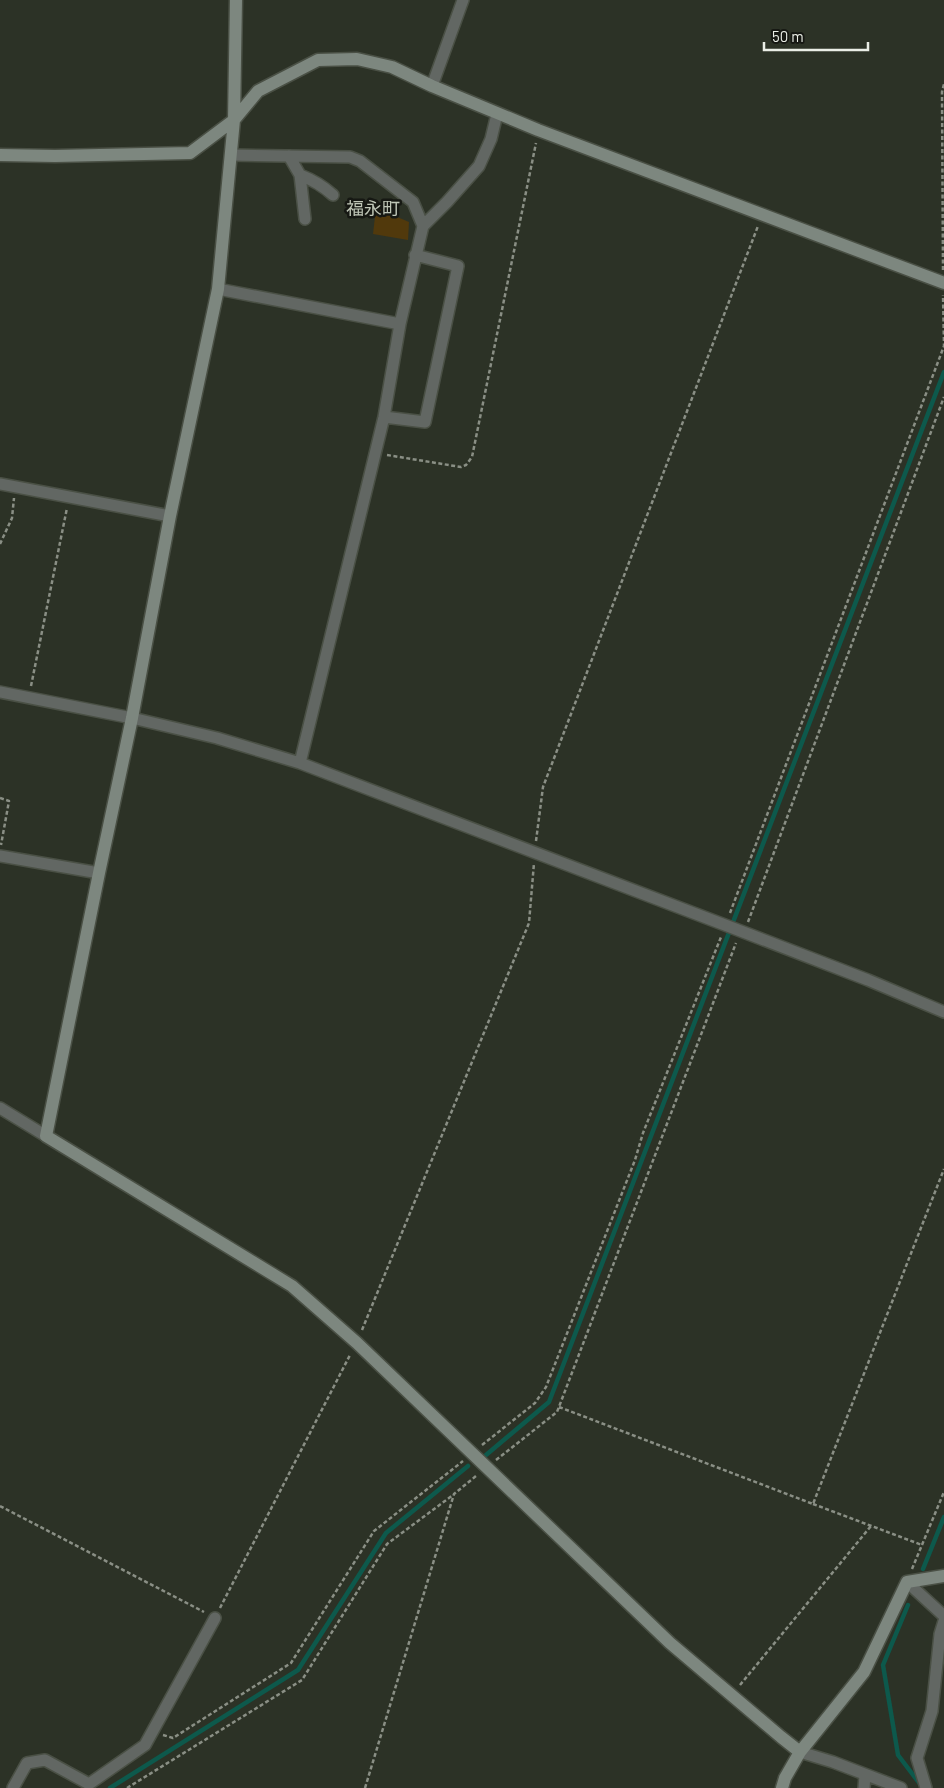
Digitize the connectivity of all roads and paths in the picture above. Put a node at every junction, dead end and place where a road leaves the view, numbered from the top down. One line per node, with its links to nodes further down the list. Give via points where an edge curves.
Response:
1 (236, 0): 6 (street)
2 (464, 0): 4 (street)
3 (944, 84): 17 (path)
4 (432, 86): 5 (street); 6 (street, via 392,67 357,59 318,60 258,91)
5 (497, 114): 7 (street); 15 (street, via 491,139 479,166)
6 (234, 120): 8 (street, via 190,153); 9 (street)
7 (538, 130): 13 (street); 22 (path, via 472,457 461,467)
8 (0, 155)
9 (231, 155): 10 (street); 18 (street)
10 (289, 156): 11 (street); 15 (street, via 350,157 360,161 413,202)
11 (300, 175): 12 (street, via 312,179); 14 (street)
12 (333, 195)
13 (762, 216): 17 (street); 34 (path, via 543,787)
14 (305, 219)
15 (423, 226): 16 (street)
16 (415, 255): 19 (street); 21 (street, via 458,266 425,422)
17 (943, 283): 36 (path, via 944,346)
18 (218, 289): 19 (street); 26 (street)
19 (400, 324): 21 (street)
20 (944, 397): 37 (path)
21 (384, 417): 22 (street)
22 (375, 453): 31 (street)
23 (0, 484): 24 (street)
24 (16, 487): 25 (street); 27 (path, via 12,518)
25 (69, 497): 26 (street); 29 (path)
26 (170, 516): 30 (street)
27 (0, 544)
28 (0, 692): 29 (street)
29 (28, 698): 30 (street)
30 (132, 718): 31 (street, via 217,738); 35 (street)
31 (300, 763): 34 (street)
32 (0, 798): 33 (path, via 9,801)
33 (1, 850): 35 (street)
34 (535, 854): 36 (street); 42 (path, via 529,923)
35 (99, 873): 40 (street)
36 (725, 925): 37 (street); 44 (path, via 546,1386 535,1403)
37 (742, 932): 38 (street); 43 (path)
38 (944, 1012)
39 (0, 1108): 40 (street)
40 (46, 1136): 42 (street, via 292,1286)
41 (944, 1169): 48 (path)
42 (357, 1343): 44 (street); 55 (path)
43 (559, 1407): 45 (path, via 557,1412); 48 (path)
44 (472, 1454): 45 (street); 59 (path, via 374,1531 291,1663 173,1738)
45 (486, 1468): 47 (path); 58 (street, via 670,1643)
46 (944, 1492): 51 (path)
47 (454, 1494): 63 (path, via 387,1544 302,1680); 64 (path)
48 (813, 1504): 50 (path)
49 (0, 1506): 55 (path)
50 (871, 1526): 51 (path); 58 (path)
51 (922, 1545): 53 (path)
52 (944, 1576): 53 (street)
53 (906, 1582): 54 (street); 60 (street, via 864,1672)
54 (944, 1616)
55 (215, 1618): 59 (street)
56 (944, 1621): 57 (street, via 940,1634)
57 (939, 1676): 68 (street, via 917,1758)
58 (732, 1695): 60 (street)
59 (152, 1731): 62 (street, via 145,1745 89,1784 44,1760 27,1763)
60 (800, 1752): 61 (street); 65 (street)
61 (865, 1775): 66 (street); 67 (street)
62 (13, 1788)
63 (127, 1788)
64 (365, 1788)
65 (782, 1788)
66 (864, 1788)
67 (902, 1788)
68 (926, 1788)

